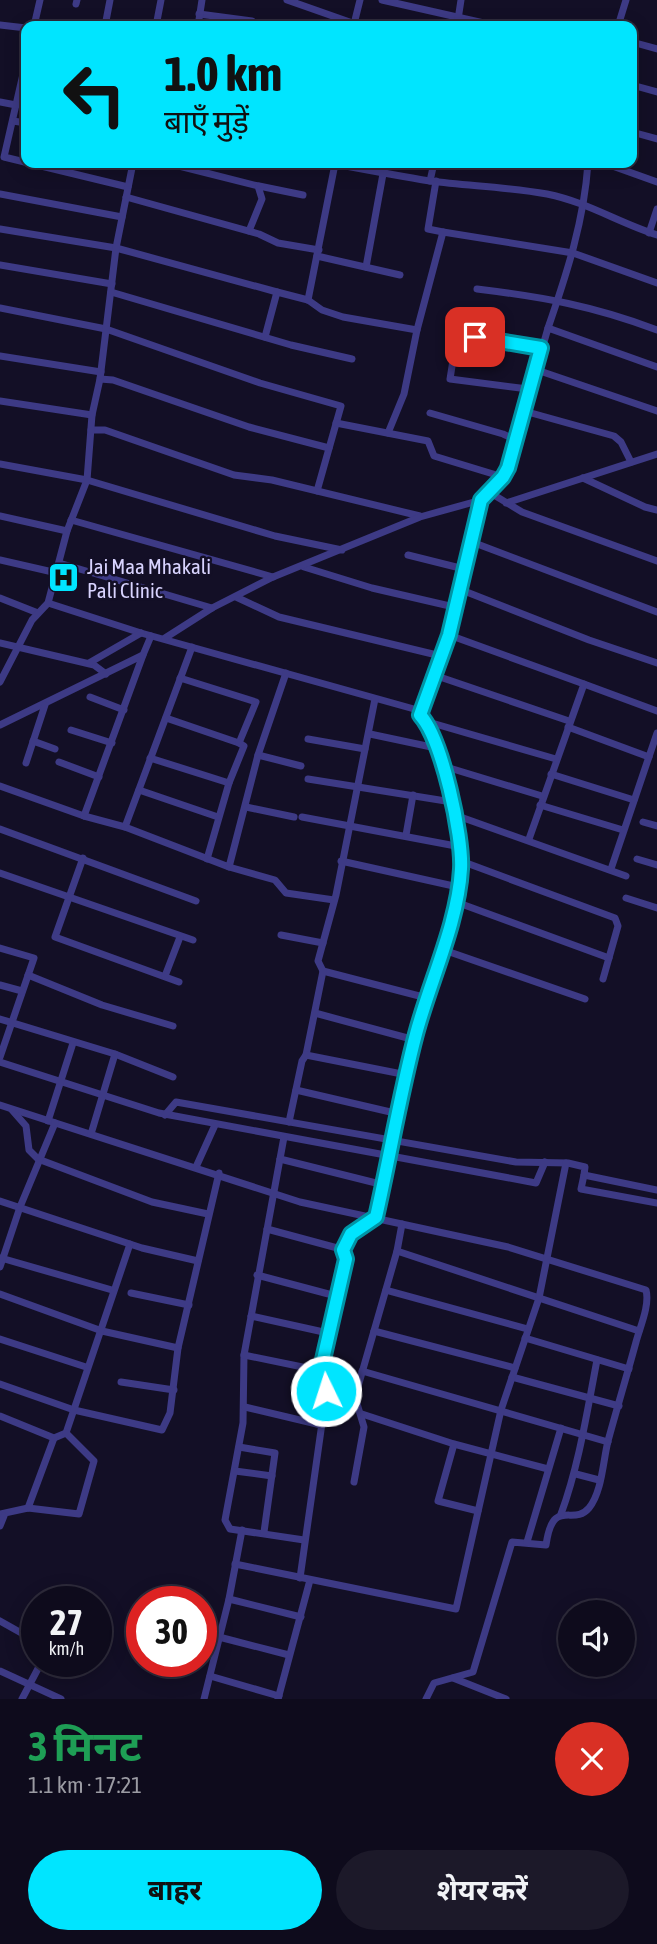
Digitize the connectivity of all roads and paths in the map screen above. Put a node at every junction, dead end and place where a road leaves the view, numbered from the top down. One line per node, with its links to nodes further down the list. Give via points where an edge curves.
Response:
1 (40, 0): 13 (street)
2 (110, 0): 14 (street)
3 (161, 0): 15 (street)
4 (202, 0): 12 (street)
5 (287, 0): 11 (street)
6 (313, 0): 11 (street)
7 (360, 0): 19 (street)
8 (382, 0): 20 (street)
9 (461, 0): 21 (street)
10 (626, 0): 22 (street)
11 (310, 9): 18 (street)
12 (199, 14): 16 (street); 17 (street)
13 (35, 21)
14 (106, 21)
15 (157, 21)
16 (198, 21)
17 (252, 21)
18 (346, 21)
19 (358, 21)
20 (455, 21)
21 (458, 21)
22 (620, 21)
23 (0, 25): 24 (street)
24 (21, 27)
25 (637, 43): 26 (street)
26 (657, 49)
27 (637, 86): 29 (street)
28 (21, 87): 31 (street)
29 (657, 92)
30 (0, 102): 31 (street)
31 (16, 104): 32 (street)
32 (13, 121): 33 (street); 36 (street)
33 (21, 122)
34 (637, 133): 35 (street)
35 (657, 139)
36 (3, 149): 37 (street, via 4,157)
37 (21, 163)
38 (44, 168): 50 (street)
39 (132, 168): 50 (street)
40 (187, 168): 49 (street)
41 (333, 168): 62 (street)
42 (384, 168): 65 (street)
43 (388, 168): 47 (street)
44 (434, 168): 47 (street)
45 (588, 168): 54 (street)
46 (618, 168): 48 (street)
47 (433, 181): 54 (street, via 547,194); 59 (street, via 428,229)
48 (657, 182)
49 (258, 186): 52 (street); 58 (street, via 262,199)
50 (128, 187): 53 (street)
51 (0, 194): 56 (street)
52 (303, 195)
53 (127, 197): 56 (street); 58 (street)
54 (586, 204): 60 (street); 63 (street)
55 (657, 209): 60 (street)
56 (122, 217): 61 (street)
57 (0, 229): 61 (street)
58 (249, 231): 62 (street)
59 (443, 232): 63 (street); 76 (street)
60 (653, 234)
61 (116, 248): 68 (street); 70 (street)
62 (318, 253): 65 (street); 72 (street)
63 (573, 253): 67 (street); 71 (street)
64 (0, 265): 68 (street)
65 (366, 267): 66 (street)
66 (401, 275)
67 (657, 283)
68 (111, 288): 75 (street); 78 (street)
69 (477, 289): 71 (street)
70 (277, 292): 72 (street); 78 (street)
71 (558, 299): 74 (street); 77 (street)
72 (308, 300): 76 (street, via 344,317)
73 (0, 308): 75 (street)
74 (548, 328): 79 (street); 82 (street)
75 (106, 329): 84 (street); 91 (street, via 341,406)
76 (417, 330): 93 (street, via 404,394)
77 (657, 330)
78 (265, 337): 81 (street)
79 (541, 348): 83 (street); 85 (street, via 457,335 450,379)
80 (0, 356): 84 (street)
81 (352, 359)
82 (657, 367)
83 (534, 369): 85 (street); 88 (street)
84 (101, 375): 90 (street); 95 (street, via 249,427)
85 (528, 388): 87 (street)
86 (0, 401): 90 (street)
87 (524, 411): 94 (street); 97 (street, via 614,436)
88 (657, 411)
89 (430, 414): 94 (street)
90 (92, 415): 92 (street)
91 (336, 423): 93 (street); 95 (street)
92 (91, 430): 101 (street); 102 (street, via 105,430 234,475)
93 (388, 433): 99 (street, via 428,441 434,456)
94 (516, 440): 99 (street)
95 (329, 448): 102 (street)
96 (657, 454): 97 (street)
97 (631, 462): 100 (street)
98 (0, 464): 101 (street)
99 (503, 477): 103 (street)
100 (583, 477): 105 (street); 106 (street)
101 (87, 480): 109 (street); 112 (street, via 275,536)
102 (317, 491): 108 (street)
103 (489, 492): 104 (street); 105 (street)
104 (481, 500): 108 (street); 111 (street)
105 (506, 503): 115 (street)
106 (657, 510)
107 (0, 516): 110 (street)
108 (420, 517): 112 (street)
109 (71, 520): 110 (street); 120 (street)
110 (67, 531): 116 (street)
111 (472, 542): 118 (street); 127 (street)
112 (343, 550): 117 (street)
113 (408, 555): 118 (street)
114 (0, 560): 119 (street)
115 (657, 561)
116 (59, 563): 119 (street); 126 (street)
117 (303, 566): 120 (street); 125 (street)
118 (464, 569): 121 (street)
119 (57, 573): 124 (street)
120 (273, 577): 122 (street)
121 (459, 589): 125 (street); 139 (street)
122 (236, 597): 126 (street); 137 (street, via 279,617)
123 (0, 598): 128 (street)
124 (48, 603): 128 (street); 129 (street)
125 (453, 607): 130 (street)
126 (212, 608): 132 (street)
127 (657, 612)
128 (38, 613): 134 (street)
129 (141, 633): 131 (street); 138 (street)
130 (449, 635): 137 (street); 145 (street)
131 (150, 636): 132 (street); 136 (street)
132 (165, 638): 135 (street)
133 (0, 643): 134 (street)
134 (17, 648): 138 (street); 144 (street)
135 (192, 648): 140 (street); 143 (street)
136 (143, 655): 141 (street); 149 (street)
137 (441, 656): 142 (street)
138 (89, 663): 141 (street)
139 (657, 663)
140 (286, 673): 147 (street); 165 (street)
141 (106, 674): 148 (street)
142 (434, 675): 152 (street); 153 (street)
143 (180, 678): 151 (street); 161 (street, via 256,702)
144 (0, 682)
145 (584, 684): 150 (street); 153 (street)
146 (90, 697): 149 (street)
147 (375, 699): 152 (street, via 414,709); 157 (street)
148 (45, 705): 154 (street); 159 (street)
149 (124, 710): 160 (street)
150 (657, 710)
151 (166, 718): 161 (street); 167 (street)
152 (423, 718): 163 (street); 168 (street)
153 (569, 724): 166 (street); 168 (street)
154 (0, 725)
155 (71, 730): 160 (street)
156 (657, 733): 166 (street)
157 (370, 734): 163 (street); 164 (street)
158 (308, 739): 164 (street)
159 (33, 741): 162 (street); 170 (street)
160 (112, 743): 174 (street)
161 (239, 743): 176 (street, via 244,746)
162 (55, 748)
163 (436, 748): 172 (street)
164 (365, 749): 178 (street)
165 (258, 755): 171 (street); 185 (street)
166 (649, 757): 182 (street)
167 (150, 758): 176 (street); 179 (street)
168 (556, 759): 173 (street)
169 (59, 762): 174 (street)
170 (26, 763)
171 (301, 766)
172 (443, 766): 181 (street); 183 (street)
173 (551, 774): 181 (street); 182 (street)
174 (100, 777): 187 (street)
175 (308, 779): 178 (street)
176 (229, 783): 188 (street)
177 (0, 786): 187 (street)
178 (358, 787): 180 (street); 190 (street)
179 (139, 790): 188 (street); 192 (street)
180 (413, 794): 183 (street); 195 (street)
181 (542, 796): 184 (street)
182 (634, 800): 194 (street)
183 (452, 802): 186 (street)
184 (540, 805): 194 (street); 196 (street)
185 (246, 807): 190 (street); 204 (street)
186 (455, 815): 196 (street); 197 (street)
187 (85, 816): 192 (street)
188 (218, 817): 199 (street)
189 (643, 822): 191 (street)
190 (351, 824): 195 (street); 202 (street)
191 (657, 826)
192 (125, 827): 199 (street)
193 (0, 829): 198 (street)
194 (623, 830): 205 (street)
195 (406, 835): 197 (street)
196 (529, 839): 205 (street)
197 (461, 847): 201 (street)
198 (83, 859): 209 (street); 212 (street)
199 (207, 859): 204 (street)
200 (637, 859): 203 (street)
201 (461, 860): 208 (street); 221 (street, via 610,914 618,926)
202 (341, 861): 208 (street); 211 (street)
203 (657, 865)
204 (229, 867): 211 (street, via 275,880 286,893)
205 (611, 869): 207 (street)
206 (0, 873): 209 (street)
207 (626, 876)
208 (458, 887): 213 (street)
209 (69, 897): 216 (street); 224 (street, via 55,937)
210 (626, 898): 214 (street)
211 (334, 900): 218 (street)
212 (196, 901)
213 (456, 902): 220 (street); 221 (street)
214 (657, 908)
215 (281, 935): 218 (street)
216 (180, 937): 217 (street); 224 (street)
217 (194, 940)
218 (323, 943): 222 (street, via 318,961)
219 (0, 948): 223 (street, via 34,958)
220 (441, 948): 229 (street); 230 (street)
221 (609, 958): 225 (street)
222 (323, 971): 229 (street); 231 (street)
223 (28, 975): 228 (street); 234 (street, via 102,1005)
224 (165, 976): 226 (street)
225 (603, 979)
226 (179, 982)
227 (0, 985): 228 (street)
228 (22, 992): 233 (street)
229 (426, 998): 235 (street)
230 (585, 999)
231 (315, 1013): 235 (street); 238 (street)
232 (0, 1019): 233 (street)
233 (12, 1022): 236 (street); 239 (street)
234 (173, 1026)
235 (415, 1040): 241 (street)
236 (73, 1043): 237 (street); 243 (street)
237 (115, 1054): 242 (street); 245 (street)
238 (306, 1055): 241 (street); 244 (street)
239 (0, 1056)
240 (0, 1062): 243 (street)
241 (407, 1075): 248 (street)
242 (173, 1077)
243 (62, 1080): 245 (street); 250 (street)
244 (296, 1090): 248 (street); 251 (street)
245 (104, 1096): 249 (street); 253 (street)
246 (0, 1105): 247 (street)
247 (11, 1108): 250 (street); 257 (street, via 26,1126 29,1150)
248 (399, 1114): 255 (street)
249 (165, 1115): 251 (street, via 176,1102); 252 (street)
250 (51, 1122): 253 (street); 257 (street)
251 (289, 1122): 255 (street)
252 (215, 1125): 254 (street); 261 (street)
253 (91, 1135): 261 (street)
254 (284, 1137): 256 (street); 258 (street)
255 (394, 1141): 256 (street); 259 (street, via 516,1162)
256 (391, 1157): 259 (street, via 536,1184); 264 (street)
257 (38, 1159): 269 (street); 270 (street, via 152,1202)
258 (280, 1160): 264 (street); 266 (street)
259 (545, 1162): 260 (street)
260 (566, 1163): 263 (street, via 585,1167); 279 (street)
261 (196, 1167): 262 (street)
262 (219, 1173): 266 (street); 270 (street)
263 (584, 1175): 265 (street); 268 (street, via 581,1189)
264 (384, 1185): 271 (street)
265 (657, 1191)
266 (273, 1194): 271 (street); 273 (street)
267 (0, 1201): 269 (street)
268 (657, 1203)
269 (20, 1207): 274 (street); 277 (street)
270 (208, 1214): 278 (street)
271 (376, 1217): 272 (street); 275 (street, via 351,1234)
272 (402, 1224): 276 (street); 279 (street, via 508,1247)
273 (267, 1229): 275 (street); 280 (street)
274 (130, 1244): 278 (street); 281 (street)
275 (343, 1250): 285 (street, via 346,1259)
276 (397, 1251): 282 (street); 286 (street)
277 (1, 1261): 281 (street)
278 (198, 1261): 287 (street)
279 (548, 1261): 286 (street); 292 (street, via 640,1286 647,1295)
280 (257, 1275): 285 (street); 288 (street)
281 (112, 1290): 290 (street)
282 (386, 1290): 289 (street); 291 (street)
283 (131, 1293): 287 (street)
284 (0, 1294): 290 (street)
285 (336, 1296): 293 (street)
286 (539, 1298): 289 (street); 292 (street)
287 (189, 1305): 296 (street)
288 (251, 1316): 293 (street); 297 (street)
289 (528, 1329): 294 (street)
290 (102, 1331): 296 (street); 299 (street)
291 (374, 1331): 300 (street); 303 (street)
292 (639, 1331): 301 (street)
293 (328, 1333): 302 (street)
294 (525, 1338): 298 (street); 300 (street)
295 (0, 1339): 299 (street)
296 (178, 1348): 307 (street)
297 (244, 1355): 302 (street); 310 (street)
298 (597, 1360): 301 (street); 308 (street)
299 (86, 1367): 311 (street)
300 (515, 1368): 304 (street)
301 (629, 1369): 309 (street)
302 (322, 1371): 315 (street, via 326,1391)
303 (362, 1371): 312 (street); 313 (street, via 355,1404)
304 (512, 1377): 308 (street); 312 (street)
305 (121, 1382): 307 (street)
306 (0, 1384): 311 (street)
307 (174, 1390): 311 (street, via 167,1426 162,1430)
308 (589, 1399): 309 (street); 318 (street)
309 (619, 1406): 320 (street)
310 (245, 1407): 315 (street); 322 (street)
311 (74, 1410): 317 (street)
312 (501, 1410): 316 (street); 323 (street)
313 (362, 1414): 321 (street); 329 (street, via 364,1427)
314 (0, 1416): 319 (street)
315 (321, 1425): 337 (street)
316 (561, 1428): 318 (street); 324 (street)
317 (66, 1433): 319 (street); 330 (street, via 94,1461 79,1514)
318 (580, 1434): 320 (street); 326 (street)
319 (54, 1438): 330 (street)
320 (608, 1442): 328 (street)
321 (454, 1444): 323 (street); 331 (street, via 438,1501)
322 (239, 1447): 325 (street); 327 (street, via 273,1451)
323 (489, 1454): 324 (street); 331 (street)
324 (548, 1469): 338 (street)
325 (235, 1471): 327 (street); 335 (street, via 225,1524)
326 (576, 1474): 328 (street); 332 (street)
327 (272, 1476): 336 (street)
328 (599, 1480): 332 (street, via 589,1508 583,1513)
329 (354, 1482)
330 (28, 1508): 333 (street)
331 (478, 1511): 341 (street, via 456,1609)
332 (561, 1514): 338 (street, via 552,1521 546,1545)
333 (2, 1515): 334 (street)
334 (0, 1526)
335 (242, 1530): 336 (street); 339 (street)
336 (264, 1532): 337 (street)
337 (304, 1540): 340 (street)
338 (527, 1542): 353 (street, via 512,1542 473,1672)
339 (235, 1564): 340 (street); 342 (street)
340 (300, 1578): 341 (street)
341 (310, 1580): 343 (street)
342 (229, 1599): 343 (street); 346 (street)
343 (301, 1617): 348 (street)
344 (0, 1621): 345 (street)
345 (21, 1633)
346 (219, 1637): 347 (street); 348 (street)
347 (217, 1646)
348 (289, 1656): 355 (street)
349 (0, 1671): 354 (street)
350 (33, 1677): 354 (street)
351 (210, 1677): 358 (street)
352 (213, 1677): 355 (street)
353 (453, 1678): 359 (street, via 434,1683); 360 (street)
354 (29, 1684): 356 (street); 357 (street)
355 (279, 1697)
356 (22, 1699)
357 (61, 1699)
358 (204, 1699)
359 (426, 1699)
360 (506, 1699)

